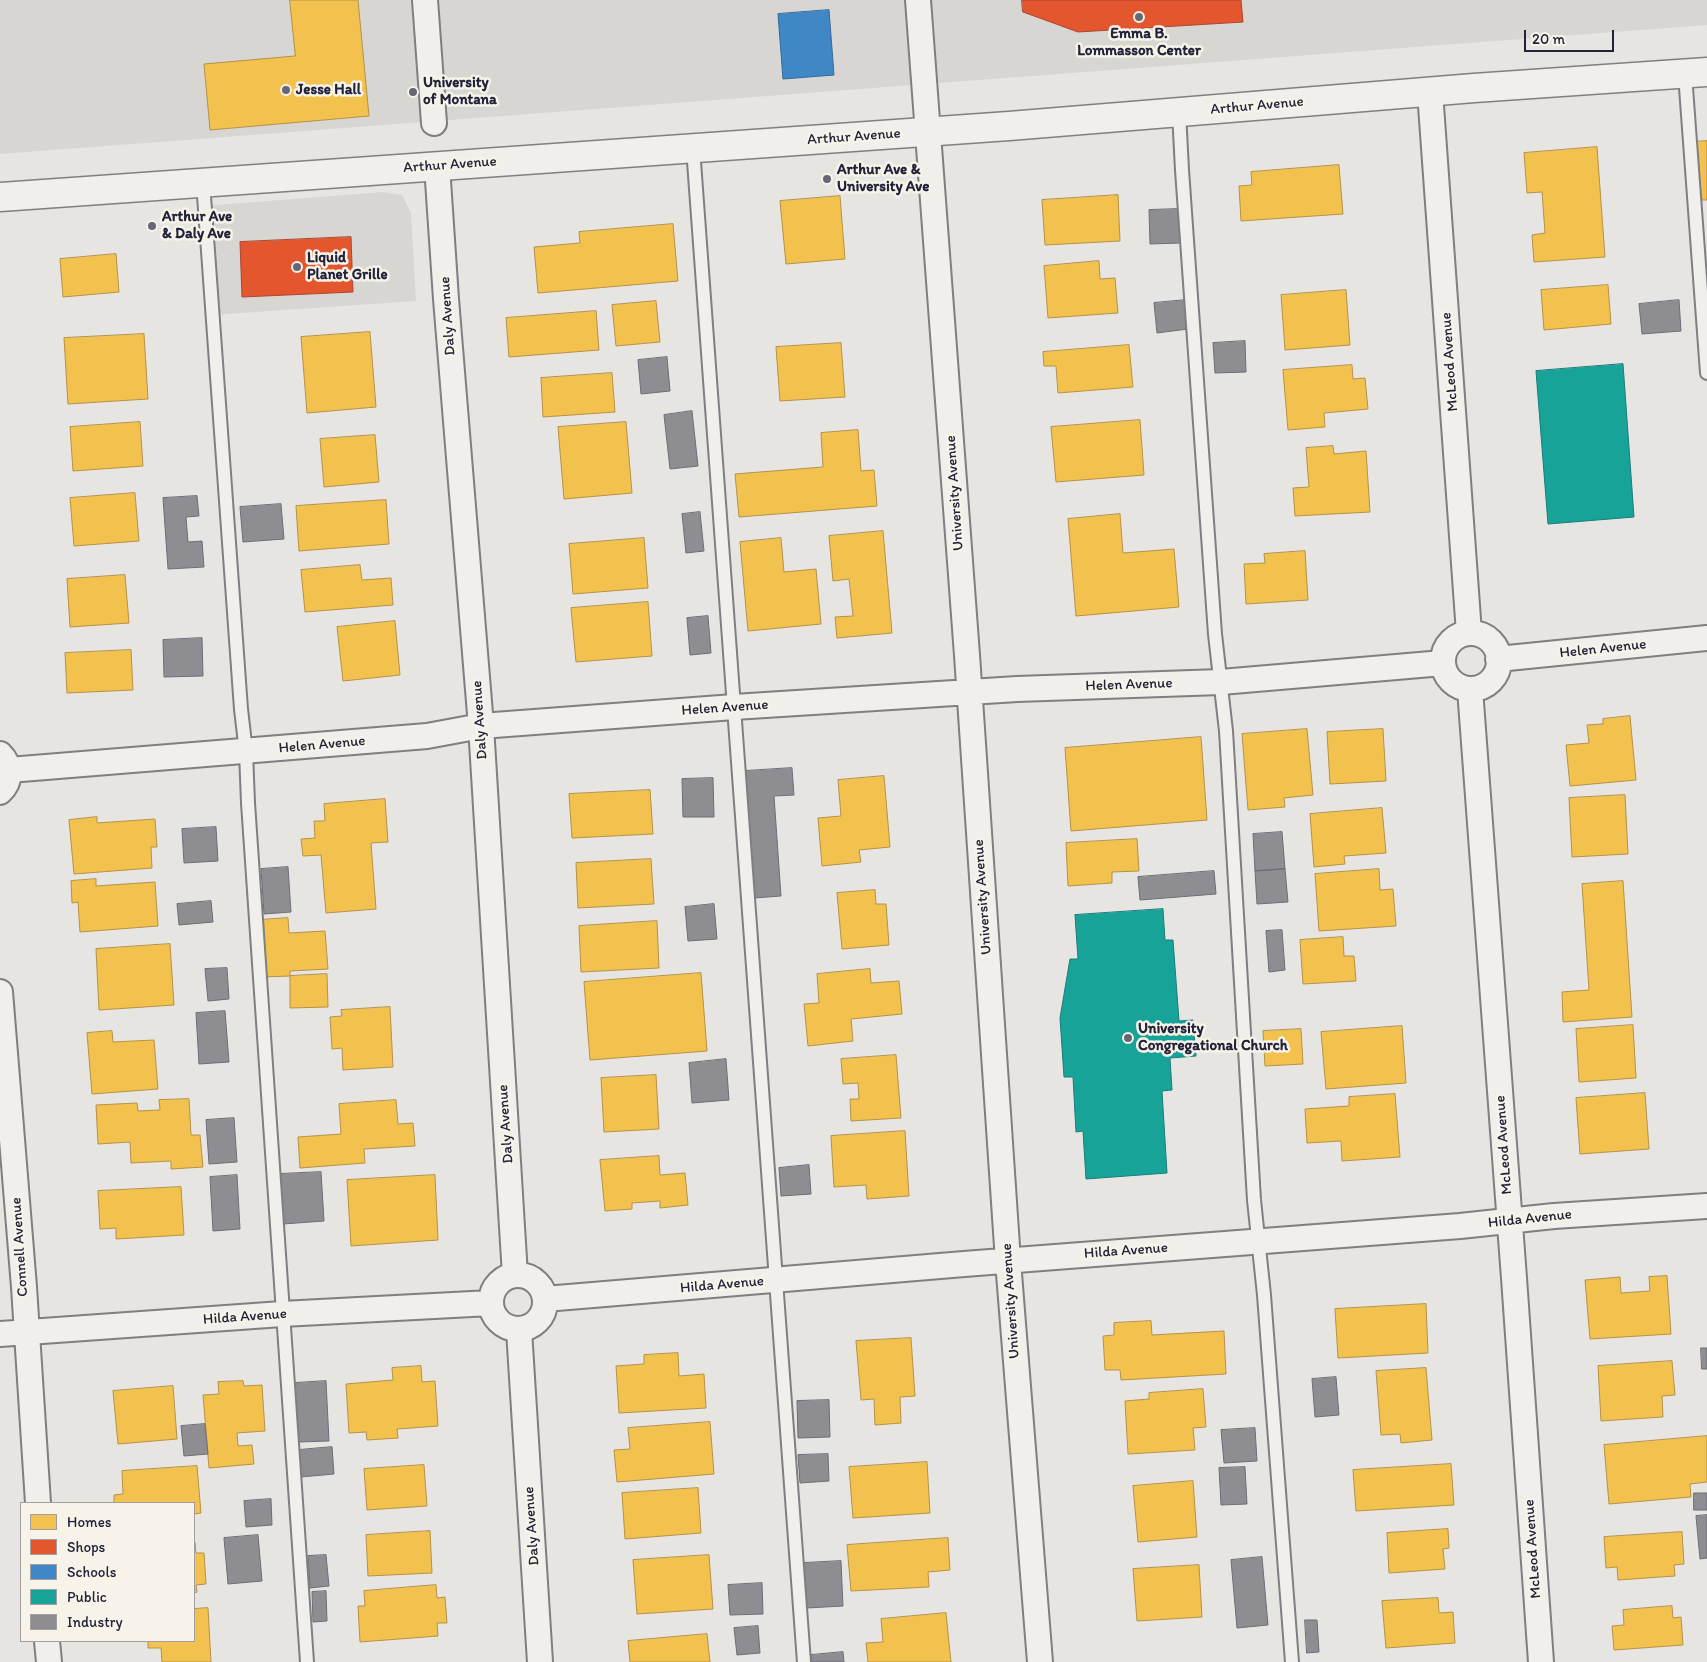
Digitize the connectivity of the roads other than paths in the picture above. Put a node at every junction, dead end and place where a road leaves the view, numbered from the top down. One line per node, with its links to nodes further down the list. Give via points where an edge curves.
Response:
1 (424, 0): 6 (street)
2 (918, 0): 7 (street, University Avenue)
3 (1696, 73): 4 (street, Arthur Avenue); 12 (lane)
4 (1430, 92): 5 (street, Arthur Avenue); 13 (street, McLeod Avenue)
5 (1180, 112): 7 (street, Arthur Avenue); 17 (lane, via 1214,624)
6 (434, 123)
7 (928, 132): 8 (street, Arthur Avenue); 19 (street, University Avenue)
8 (693, 148): 9 (street, Arthur Avenue); 20 (lane)
9 (437, 166): 10 (street, Arthur Avenue); 21 (street, Daly Avenue)
10 (203, 182): 11 (street, Arthur Avenue); 22 (lane, via 240,709)
11 (0, 197)
12 (1707, 373)
13 (1469, 632): 15 (street, via 1487,638 1493,644); 16 (street, via 1451,640)
14 (1707, 638): 15 (street, Helen Avenue)
15 (1498, 659): 18 (street, via 1493,678 1479,688)
16 (1443, 663): 17 (street, Helen Avenue); 18 (street, via 1447,676 1454,683)
17 (1221, 682): 19 (street, Helen Avenue); 28 (lane)
18 (1470, 689): 27 (street, McLeod Avenue)
19 (969, 692): 20 (street, Helen Avenue); 29 (street, University Avenue)
20 (734, 707): 21 (street, Helen Avenue); 31 (lane)
21 (481, 726): 22 (street, Helen Avenue, via 427,736); 30 (street, Daly Avenue)
22 (246, 752): 23 (street, Helen Avenue); 34 (lane)
23 (4, 762): 24 (street, via 7,782)
24 (0, 792)
25 (0, 992): 36 (street, Connell Avenue)
26 (1707, 1206): 27 (street, Hilda Avenue)
27 (1509, 1222): 28 (street, Hilda Avenue); 46 (street, McLeod Avenue)
28 (1259, 1242): 29 (street, Hilda Avenue); 45 (lane)
29 (1008, 1261): 31 (street, Hilda Avenue); 44 (street, University Avenue)
30 (515, 1275): 32 (street, via 532,1278 544,1292); 33 (street, via 499,1282 493,1290)
31 (777, 1280): 32 (street, Hilda Avenue); 43 (lane)
32 (545, 1299): 35 (street, via 540,1319 534,1325)
33 (491, 1303): 34 (street, Hilda Avenue); 35 (street, via 500,1324)
34 (282, 1314): 36 (street, Hilda Avenue); 41 (lane)
35 (519, 1330): 42 (street, Daly Avenue)
36 (26, 1332): 37 (street, Hilda Avenue); 38 (street, Connell Avenue)
37 (0, 1334)
38 (38, 1502)
39 (47, 1642): 40 (street)
40 (49, 1662)
41 (308, 1662)
42 (540, 1662)
43 (804, 1662)
44 (1040, 1662)
45 (1292, 1662)
46 (1541, 1662)

